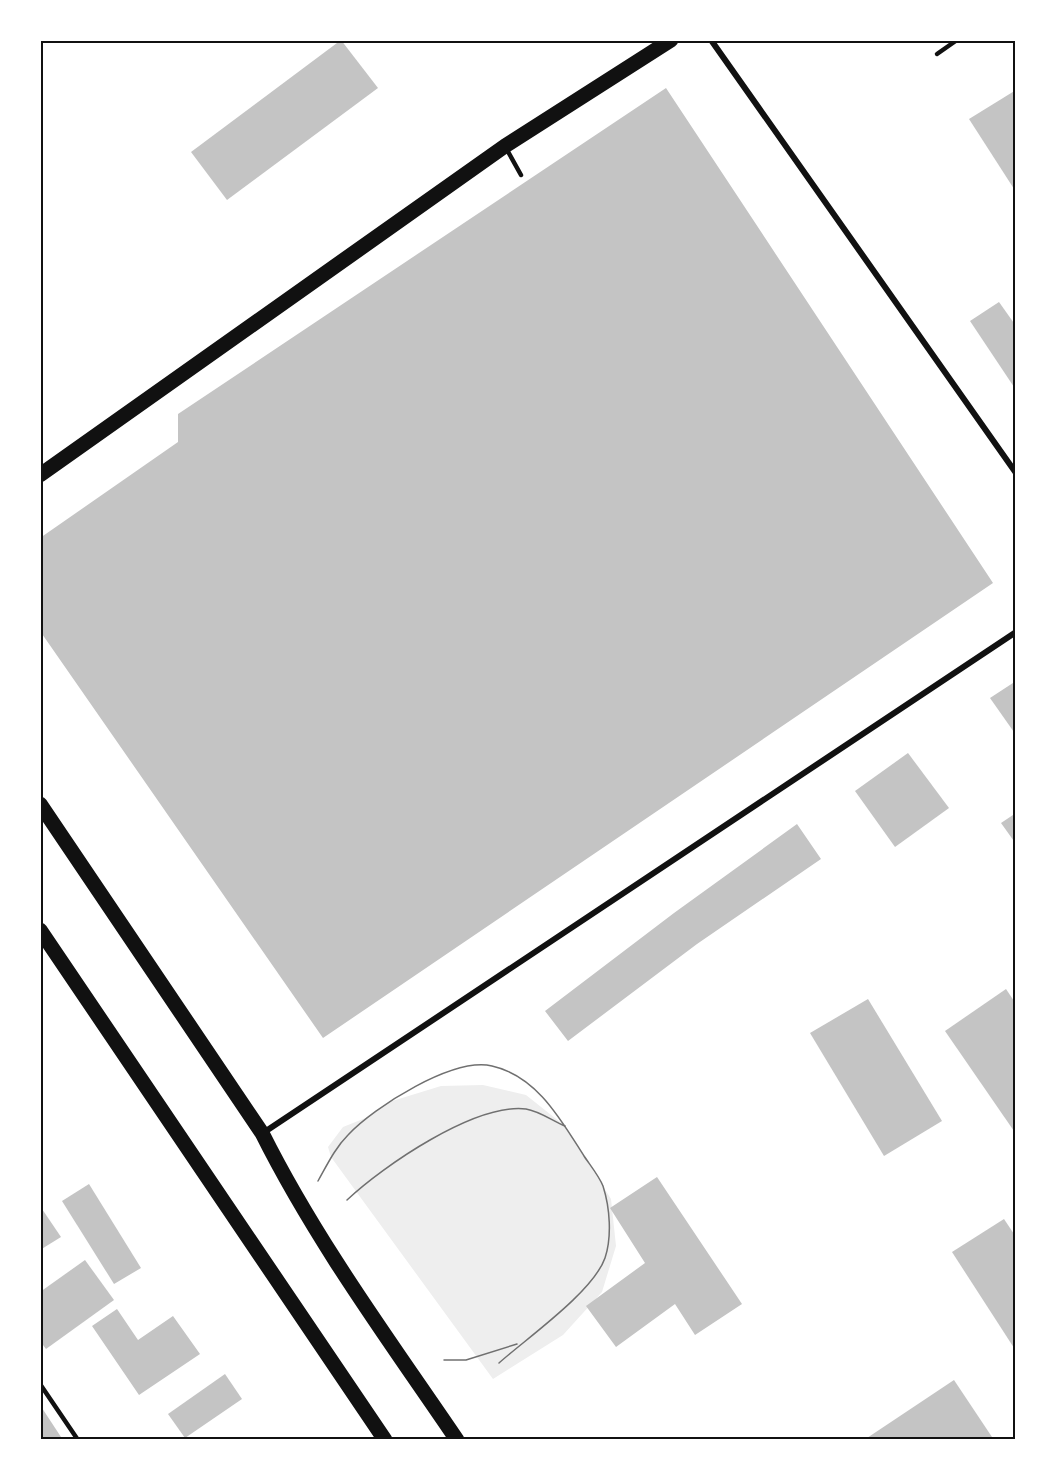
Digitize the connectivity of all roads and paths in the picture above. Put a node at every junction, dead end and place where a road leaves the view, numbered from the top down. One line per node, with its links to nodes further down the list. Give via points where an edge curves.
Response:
1 (671, 40): 5 (main road)
2 (711, 40): 7 (street)
3 (957, 40): 4 (lane)
4 (937, 54)
5 (505, 146): 6 (lane); 8 (main road)
6 (521, 175)
7 (1016, 473)
8 (40, 474)
9 (1016, 632): 12 (street)
10 (40, 804): 12 (main road)
11 (40, 930): 15 (main road)
12 (262, 1133): 16 (main road, via 285,1180)
13 (40, 1384): 14 (lane)
14 (78, 1440)
15 (384, 1440)
16 (456, 1440)

